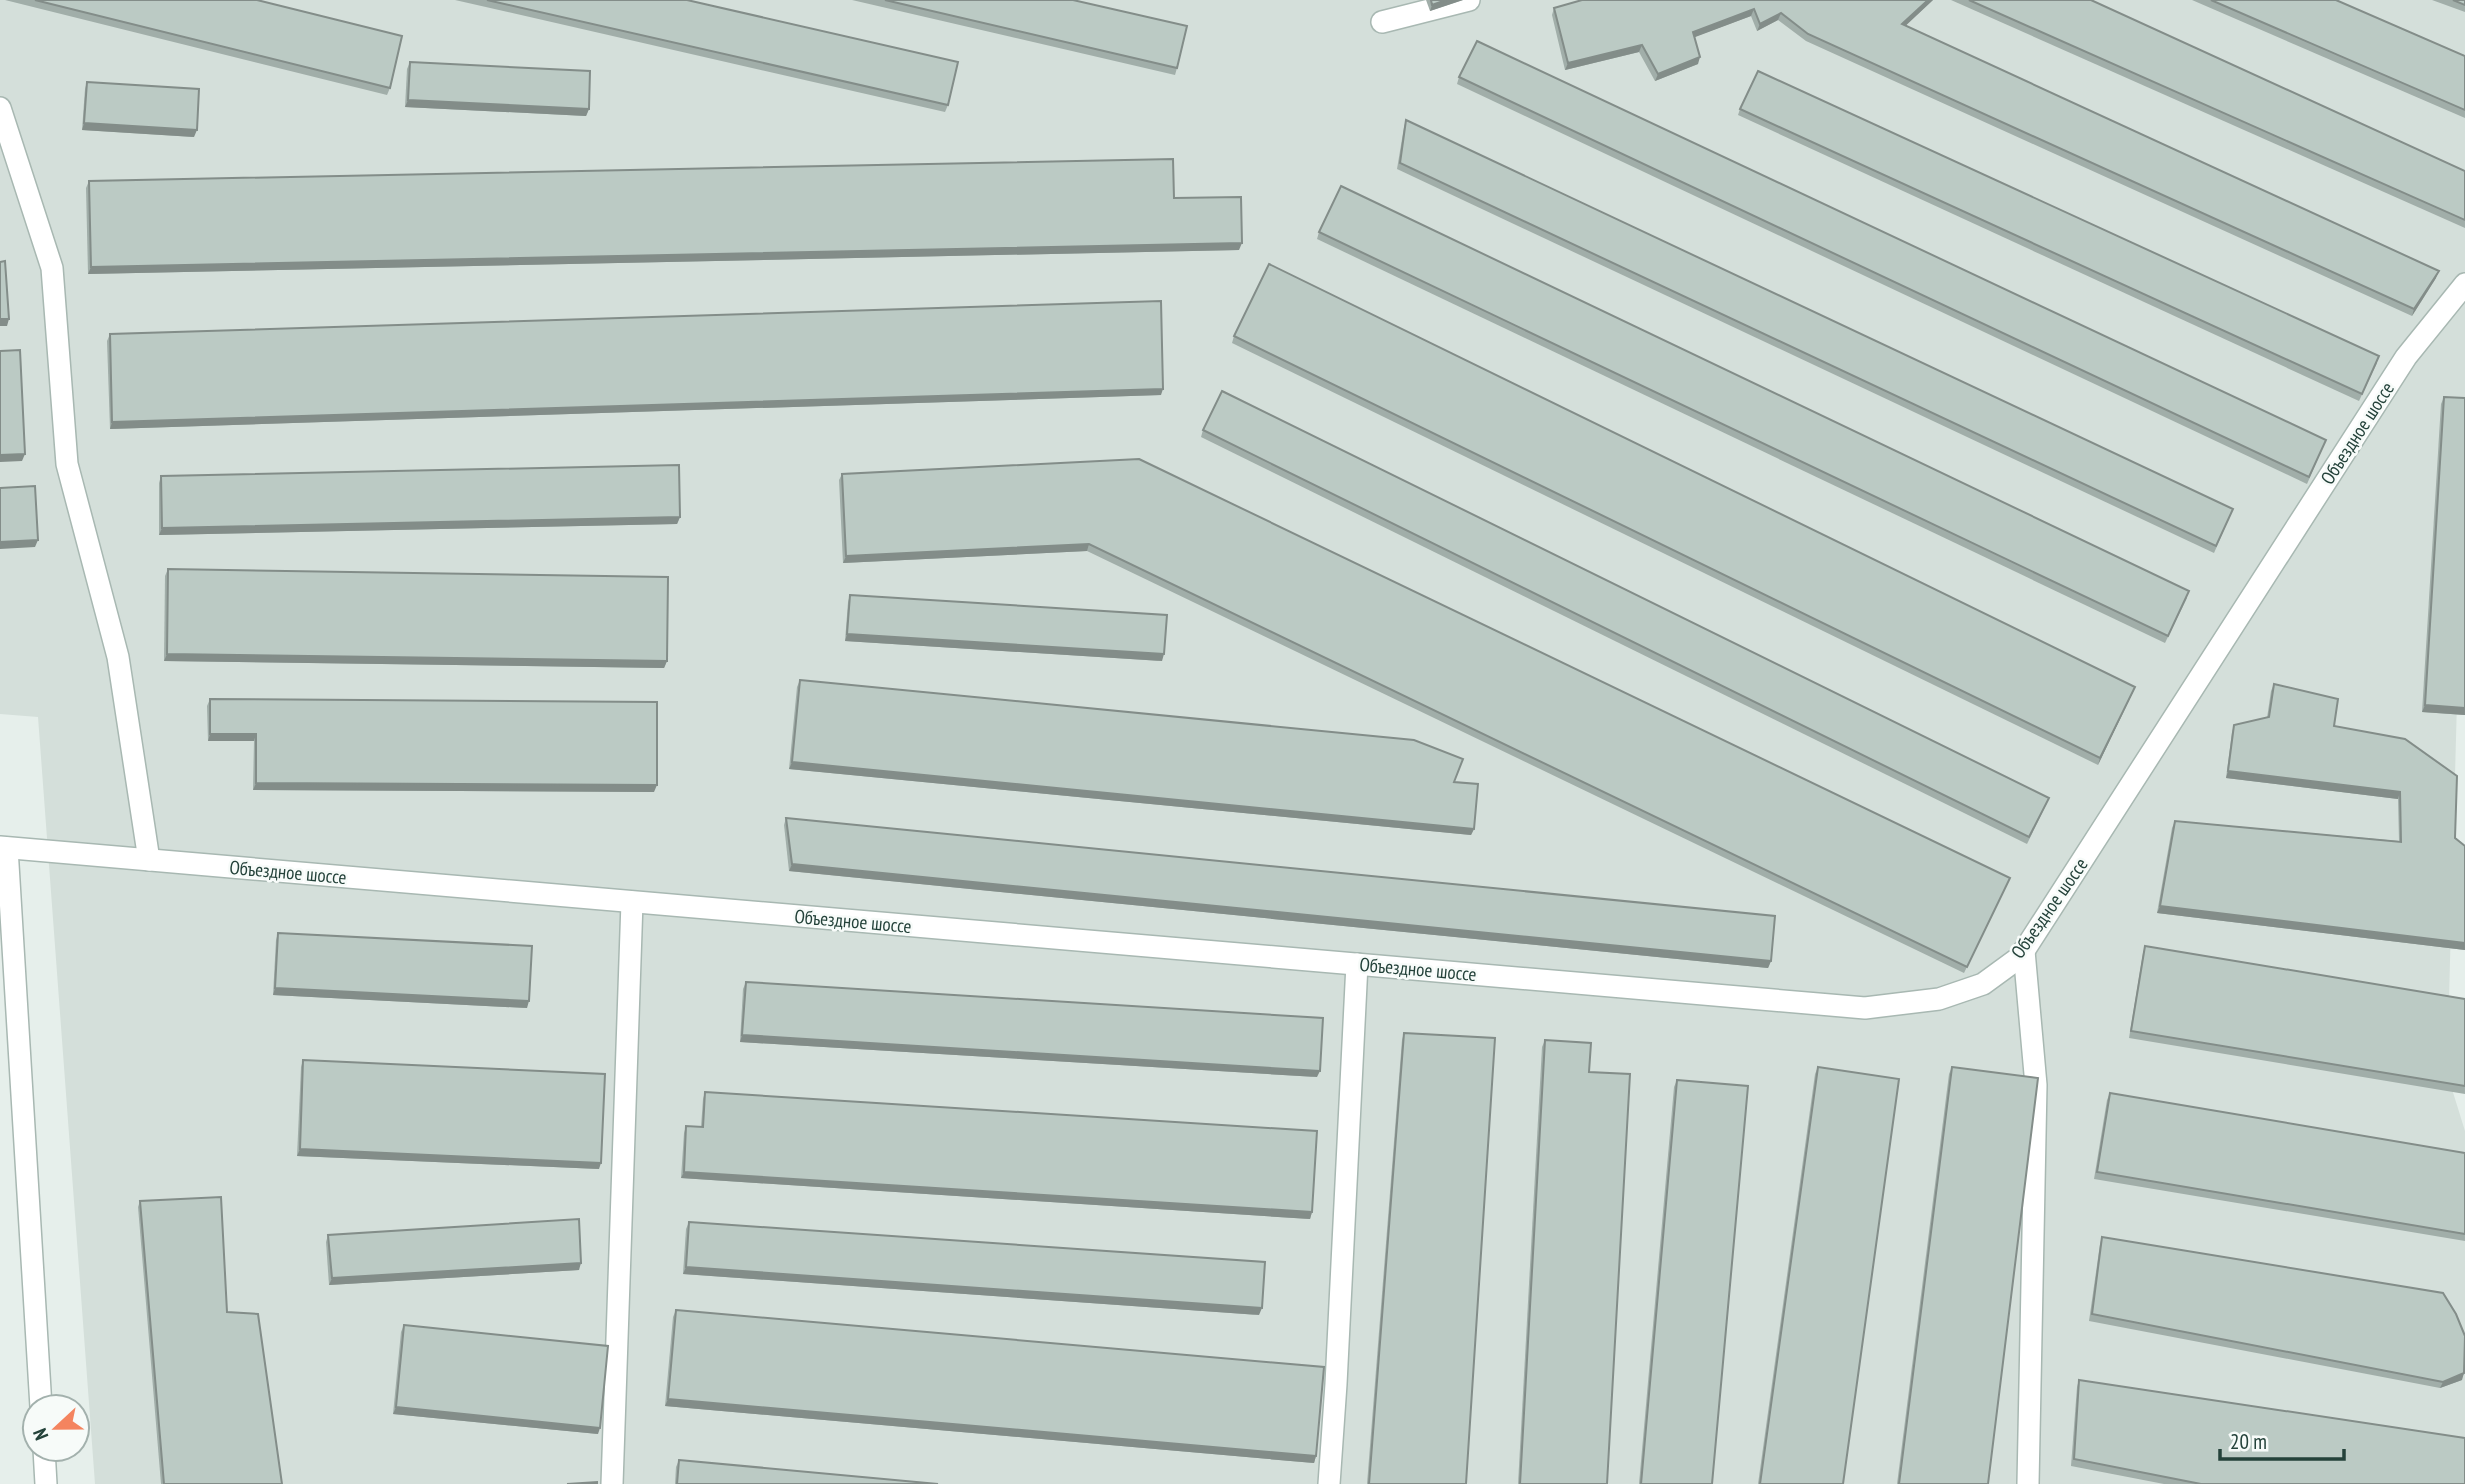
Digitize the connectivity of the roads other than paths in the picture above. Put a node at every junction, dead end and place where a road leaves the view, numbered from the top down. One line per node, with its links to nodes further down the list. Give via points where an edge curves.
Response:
1 (1469, 0): 2 (street)
2 (1382, 22)
3 (0, 108): 6 (street, via 52,268 67,464 118,657)
4 (2465, 285): 8 (street, Объездное шоссе, via 2406,358)
5 (3, 848): 6 (street, Объездное шоссе); 10 (street)
6 (149, 860): 7 (street, Объездное шоссе)
7 (632, 902): 9 (street, Объездное шоссе); 13 (street)
8 (2024, 951): 9 (street, Объездное шоссе, via 1983,985 1939,999 1866,1008); 15 (street, via 2036,1085)
9 (1357, 964): 14 (street)
10 (40, 1393)
11 (45, 1463): 12 (street)
12 (46, 1484)
13 (612, 1484)
14 (1329, 1484)
15 (2028, 1484)

